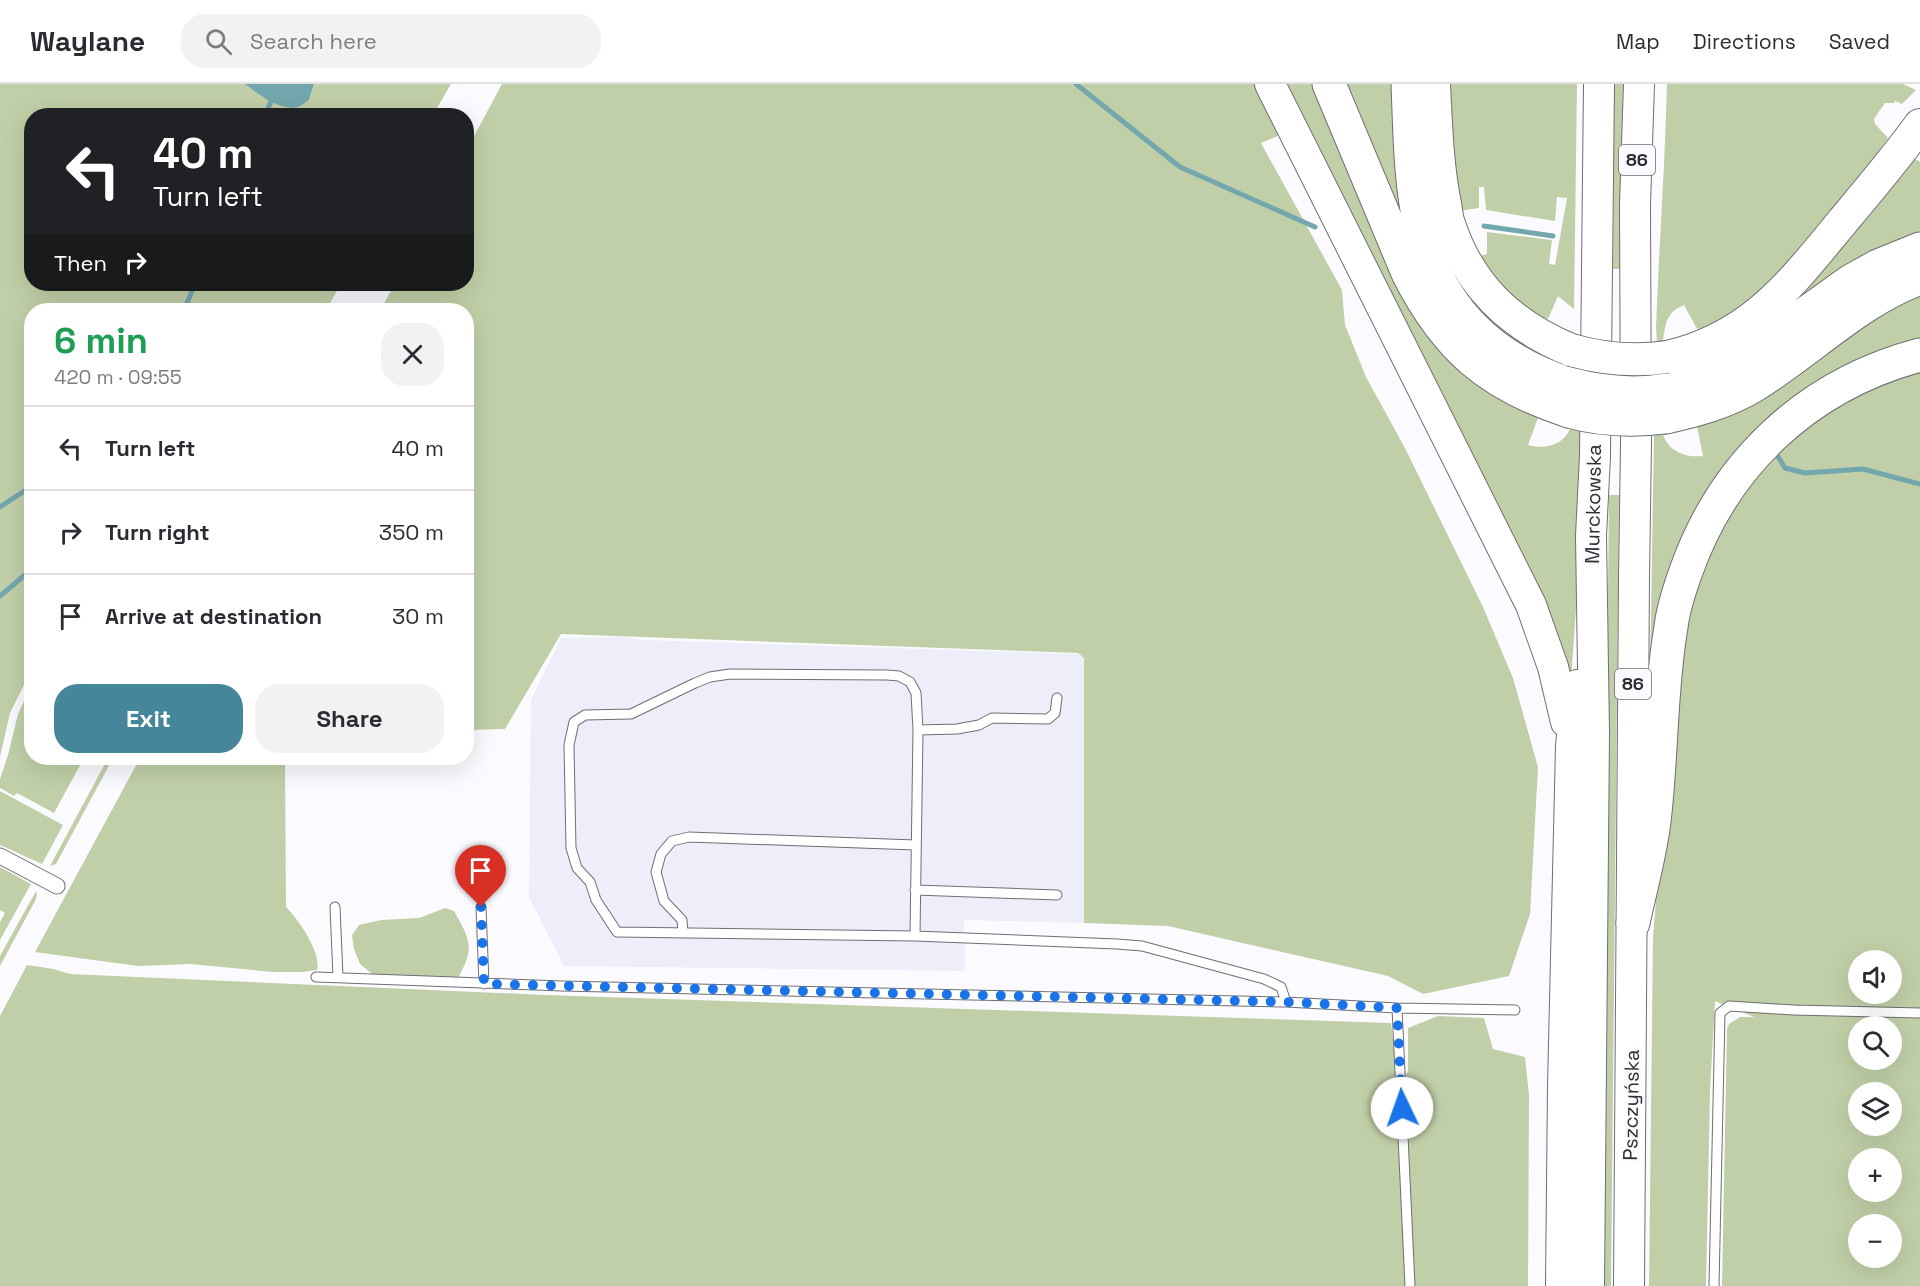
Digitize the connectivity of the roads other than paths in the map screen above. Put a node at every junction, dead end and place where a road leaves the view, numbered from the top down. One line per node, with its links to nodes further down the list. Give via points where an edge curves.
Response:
1 (1270, 84): 16 (main road, via 1531,605 1553,667)
2 (1329, 84): 11 (highway, via 1408,273 1437,324 1472,360 1521,393)
3 (1408, 84): 11 (highway, via 1411,159 1421,231 1447,294 1475,330 1508,357 1544,376)
4 (1434, 84): 7 (highway, bridge, via 1440,178 1448,220 1471,271 1499,306 1526,328 1570,350 1620,360 1667,357 1694,350 1745,324 1781,294)
5 (1599, 84): 13 (main road, Murckowska / 86)
6 (1639, 84): 24 (main road, 86, via 1635,205)
7 (1920, 125)
8 (1920, 249): 12 (highway, via 1851,281 1730,367 1699,380)
9 (1920, 278): 12 (highway, via 1867,305 1727,400)
10 (1920, 355): 24 (highway, via 1857,378 1804,409 1752,457 1722,495 1703,529 1671,625 1654,823)
11 (1569, 398): 12 (highway, bridge, via 1593,416 1617,419)
12 (1666, 403)
13 (1591, 536): 16 (main road); 25 (main road, Murckowska / 86)
14 (1057, 698): 15 (lane, via 1055,713 1048,719 992,718 957,729)
15 (918, 730): 17 (lane); 26 (lane, via 916,693 910,682 887,675 720,675 631,714 585,715 574,722 569,745 570,814 571,848 577,867 590,882 596,900 617,932)
16 (1571, 746): 36 (main road)
17 (916, 845): 20 (lane); 26 (lane, via 689,837 672,841 661,854 656,872 664,901 682,920)
18 (0, 856): 19 (street)
19 (57, 886)
20 (915, 890): 21 (lane); 27 (lane)
21 (1057, 895)
22 (335, 907): 29 (lane)
23 (481, 907): 30 (lane)
24 (1633, 923): 38 (main road, Pszczyńska / 86)
25 (1592, 924): 37 (main road, Pszczyńska / 86)
26 (683, 933): 27 (lane)
27 (915, 936): 31 (lane, via 1142,946 1264,979 1281,987)
28 (316, 976): 29 (lane)
29 (338, 977): 30 (lane)
30 (484, 984): 31 (lane)
31 (1286, 1002): 32 (lane)
32 (1397, 1008): 33 (lane); 35 (lane)
33 (1515, 1010)
34 (1920, 1013): 39 (lane, via 1729,1006 1720,1013)
35 (1410, 1286)
36 (1561, 1286)
37 (1589, 1286)
38 (1629, 1286)
39 (1714, 1286)

